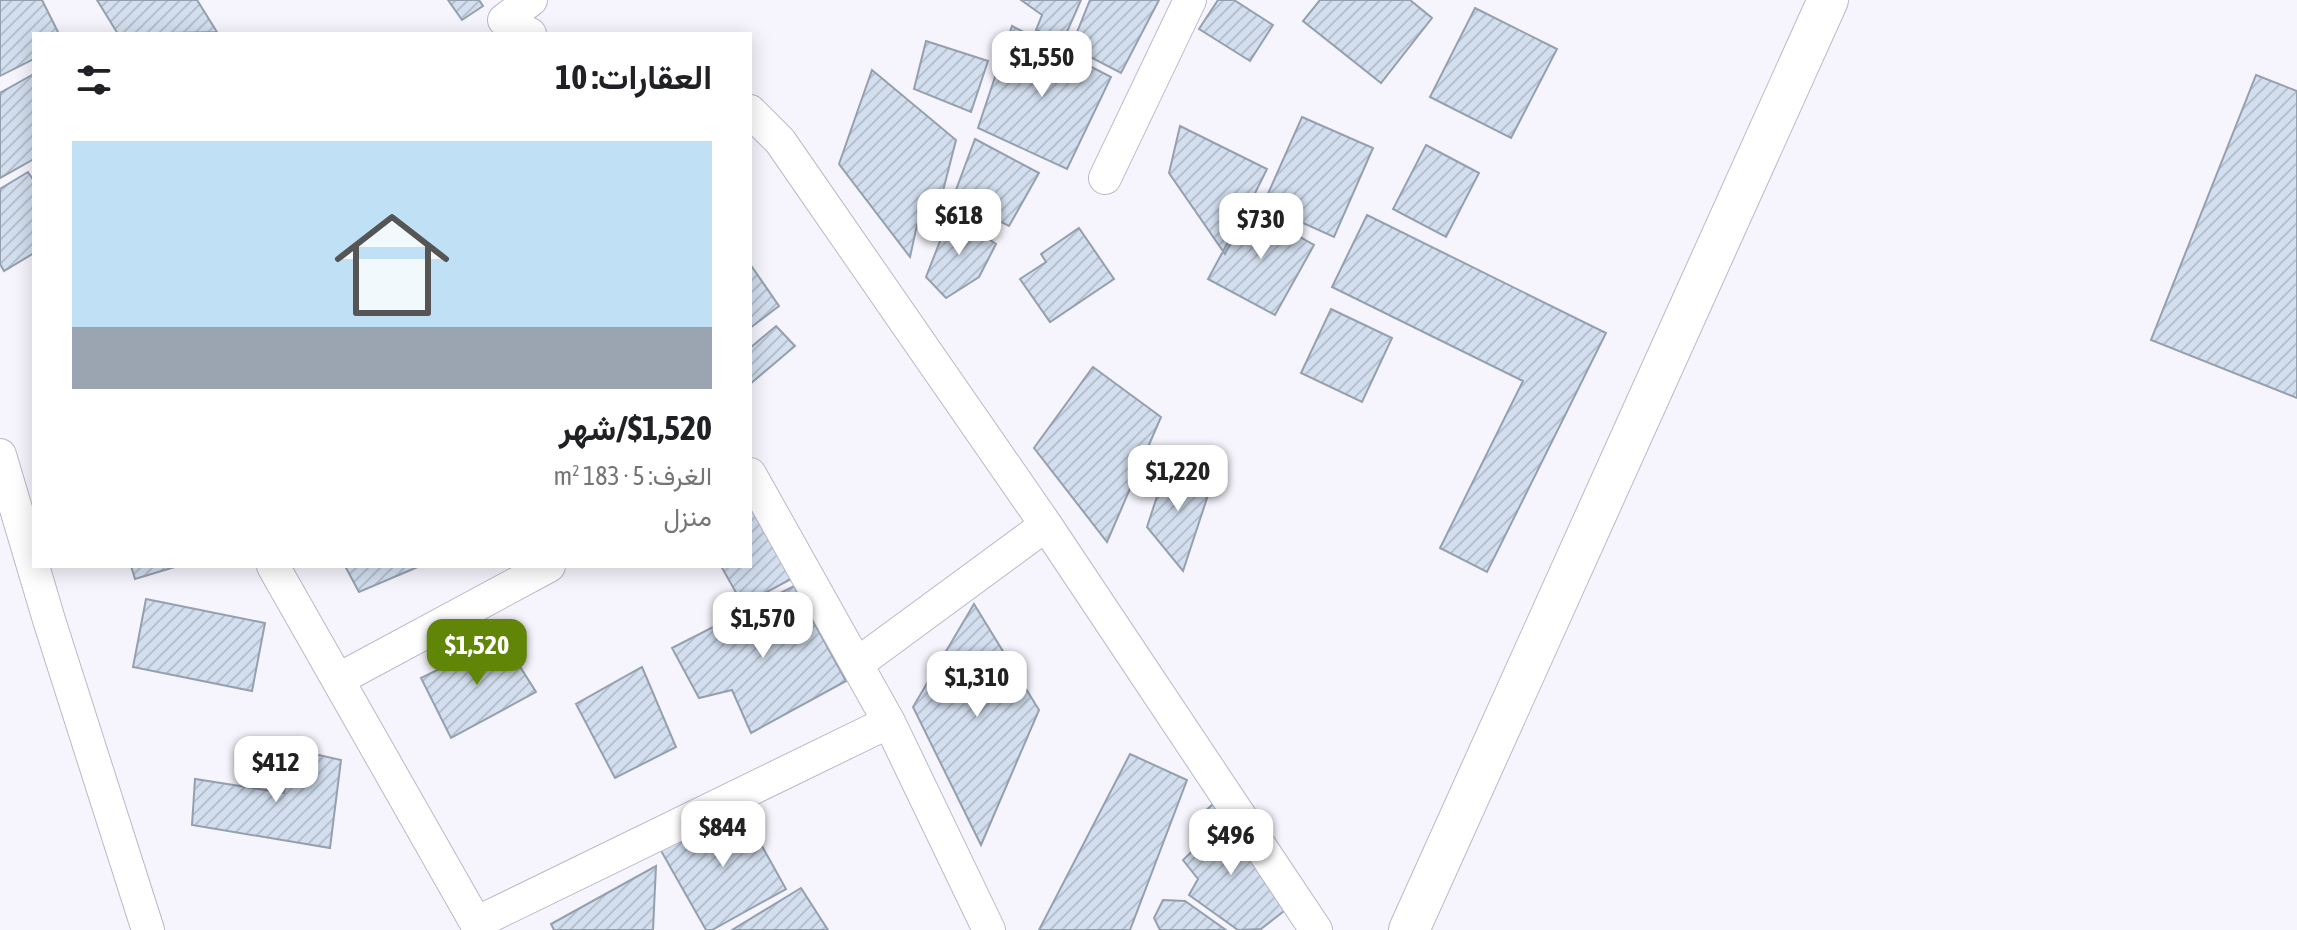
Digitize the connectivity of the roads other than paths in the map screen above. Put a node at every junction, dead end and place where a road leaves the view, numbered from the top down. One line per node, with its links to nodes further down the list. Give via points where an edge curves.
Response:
1 (531, 0): 4 (street)
2 (1190, 0): 6 (street)
3 (1828, 0): 21 (street)
4 (511, 29)
5 (752, 113): 9 (street, via 780,141)
6 (1105, 178)
7 (0, 455): 10 (street)
8 (752, 478): 14 (street)
9 (1046, 525): 14 (street); 20 (street)
10 (32, 562)
11 (34, 568): 18 (street)
12 (274, 568): 15 (street)
13 (545, 568): 15 (street)
14 (857, 664): 16 (street)
15 (339, 679): 17 (street)
16 (889, 722): 17 (street); 19 (street)
17 (478, 927)
18 (148, 930)
19 (989, 930)
20 (1316, 930)
21 (1409, 930)

